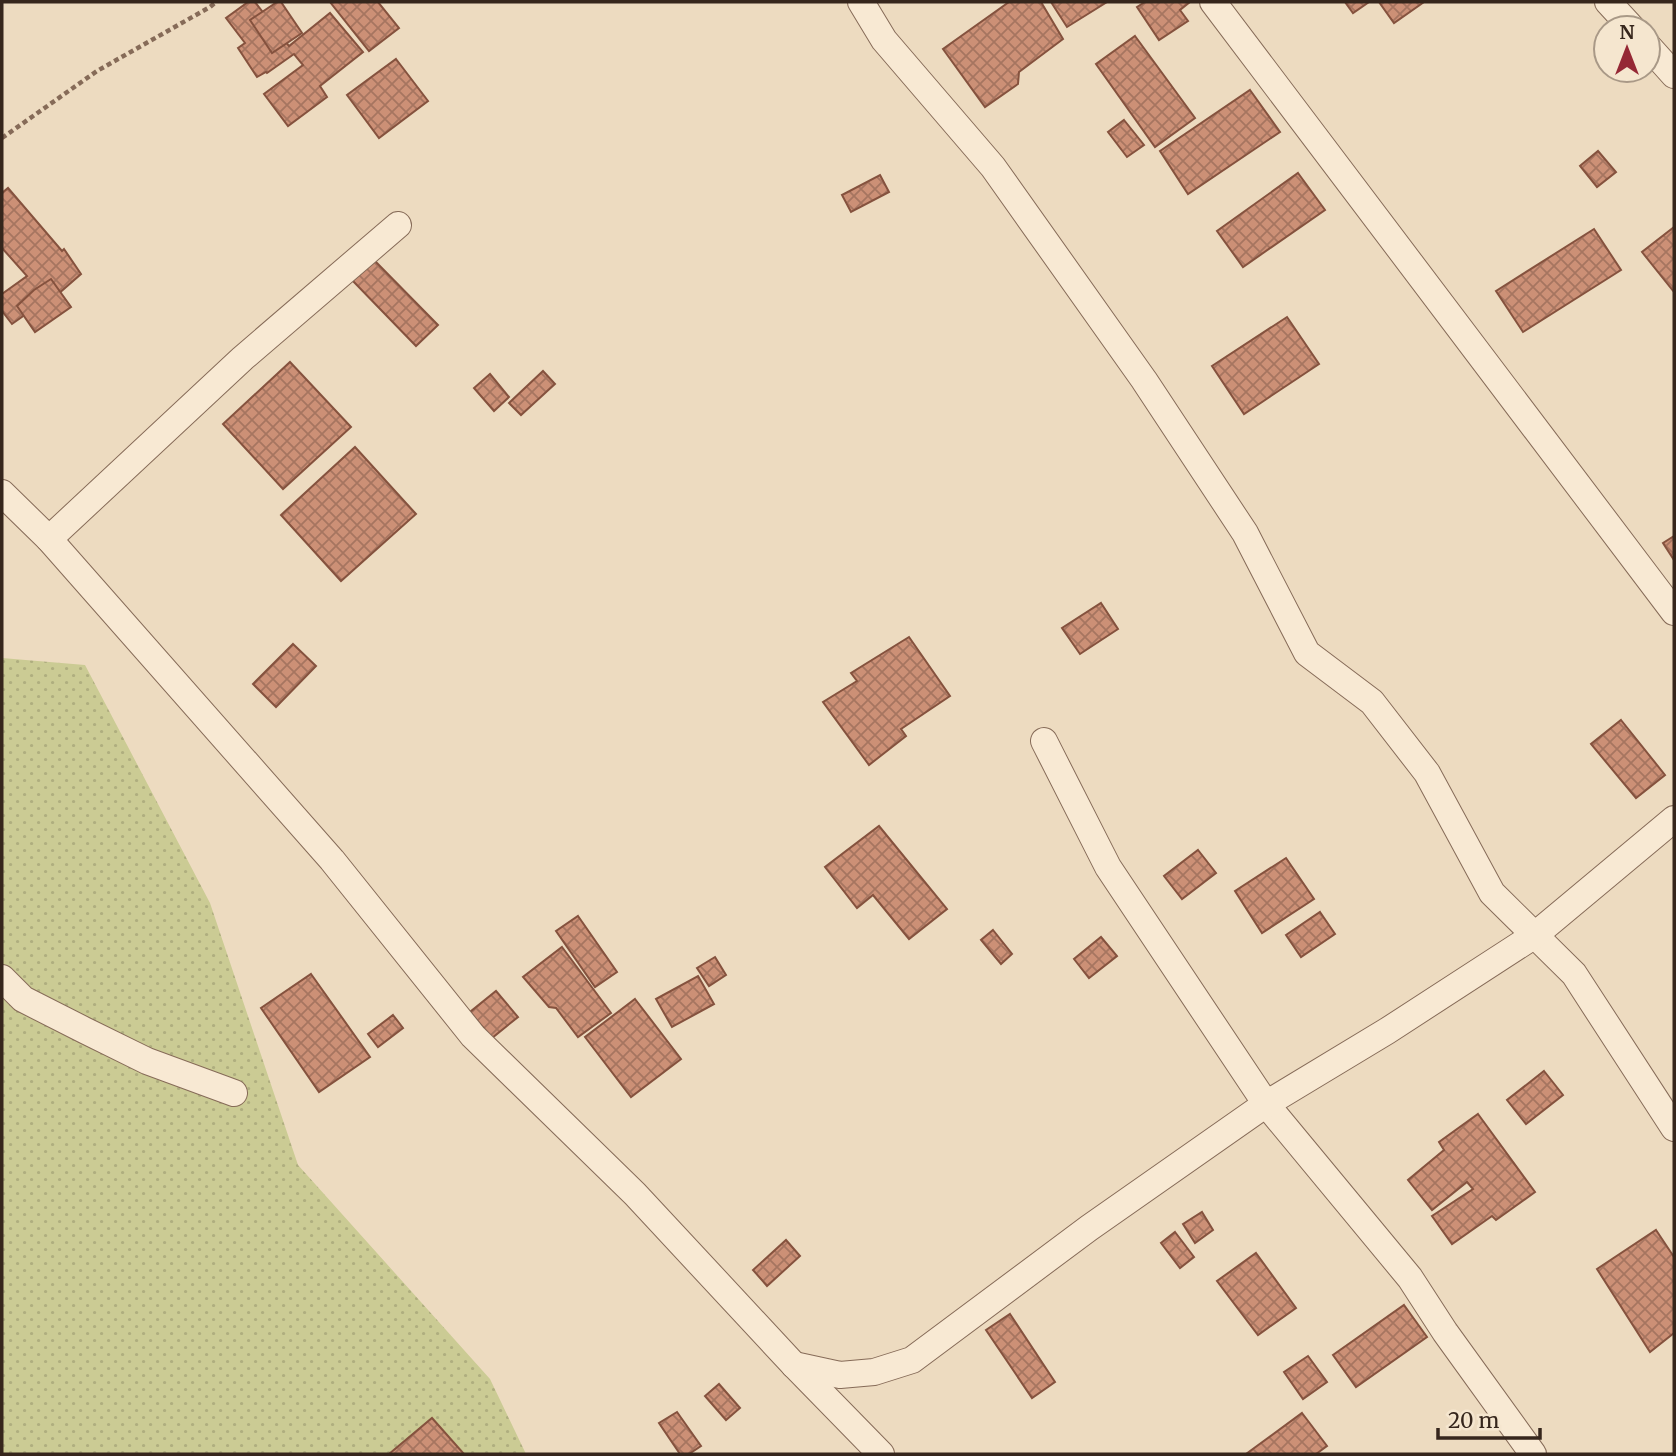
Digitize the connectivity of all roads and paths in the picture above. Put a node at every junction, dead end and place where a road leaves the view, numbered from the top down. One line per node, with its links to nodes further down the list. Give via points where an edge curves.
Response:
1 (216, 2): 6 (path, via 97,71)
2 (861, 2): 13 (street, via 884,40 993,167 1144,380 1245,533 1307,653 1372,702 1427,774 1492,893)
3 (1213, 2): 10 (street)
4 (1662, 62): 5 (street)
5 (1674, 75)
6 (2, 138)
7 (398, 225): 9 (street, via 243,358)
8 (2, 494): 9 (street)
9 (49, 539): 18 (street, via 332,860 472,1036 635,1194)
10 (1674, 612)
11 (1044, 741): 16 (street, via 1108,867)
12 (1674, 818): 13 (street)
13 (1535, 935): 16 (street); 17 (street, via 1574,974)
14 (2, 978): 15 (street, via 23,999 72,1024 147,1061)
15 (234, 1093)
16 (1266, 1104): 18 (street, via 912,1360 874,1372 840,1375); 20 (street, via 1410,1278)
17 (1674, 1128)
18 (794, 1365): 19 (street)
19 (881, 1454)
20 (1533, 1454)

